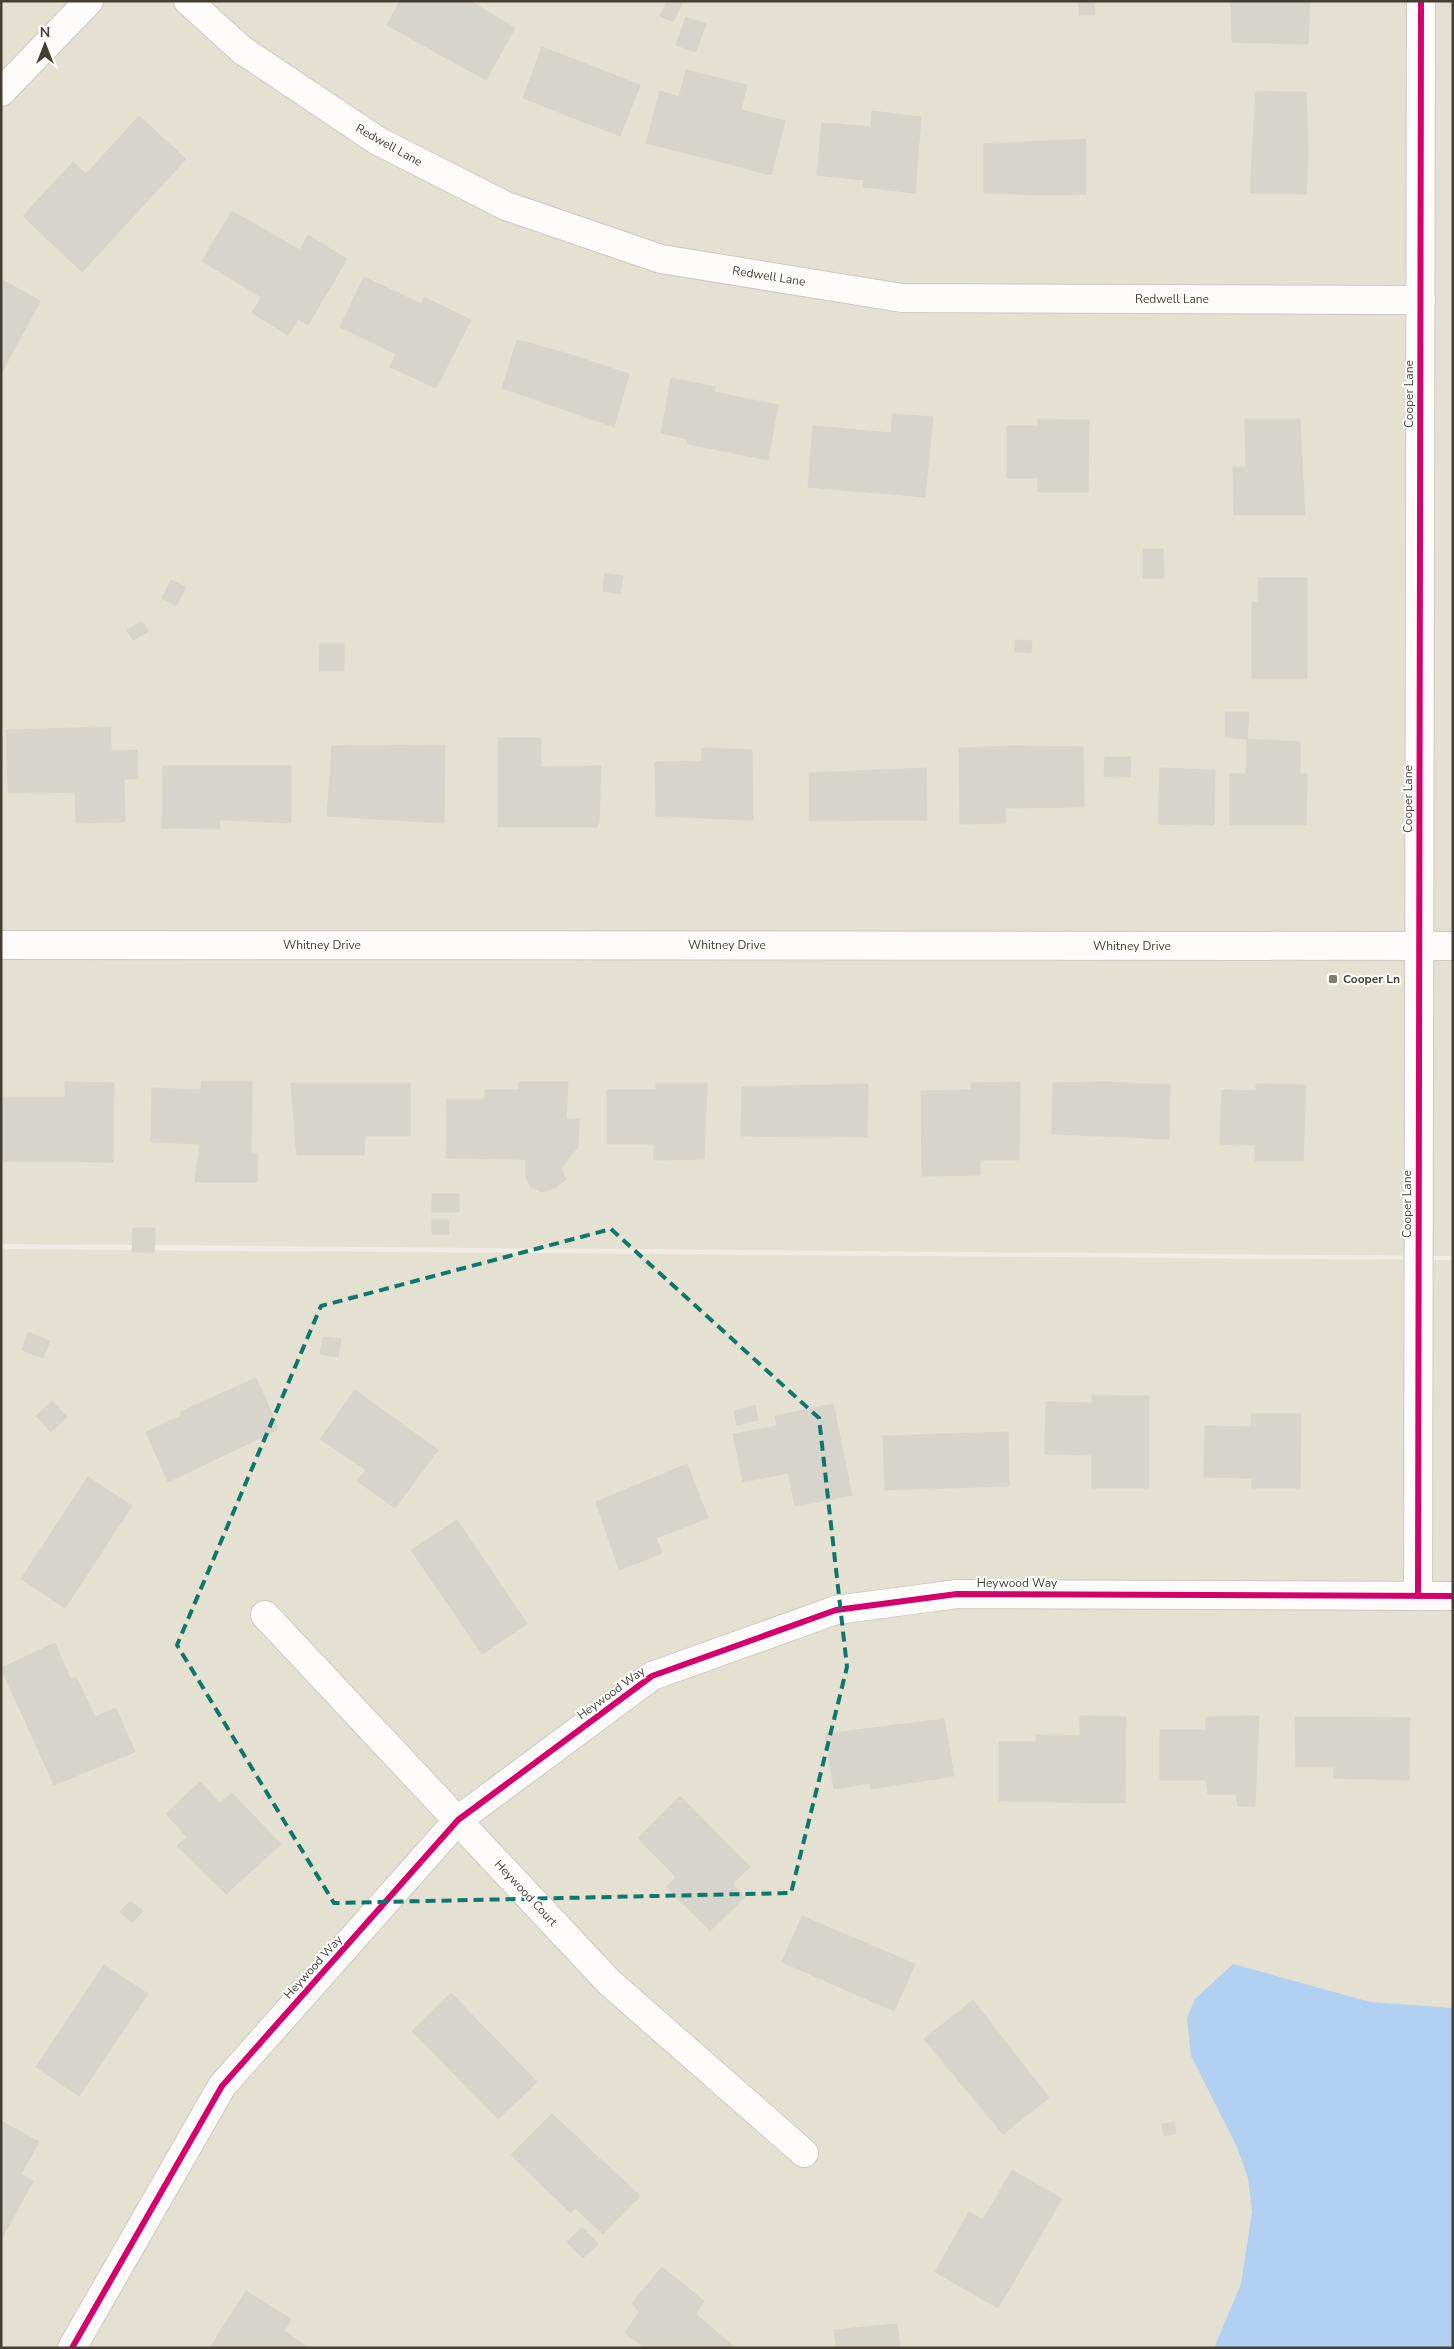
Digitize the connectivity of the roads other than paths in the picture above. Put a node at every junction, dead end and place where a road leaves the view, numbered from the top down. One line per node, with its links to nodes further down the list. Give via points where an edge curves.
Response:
1 (89, 1): 4 (street)
2 (188, 1): 5 (street, Redwell Lane, via 242,50 378,141 506,206 660,258 902,298)
3 (1421, 1): 5 (street, Cooper Lane)
4 (1, 92)
5 (1421, 300): 7 (street, Cooper Lane)
6 (1, 945): 7 (street, Whitney Drive)
7 (1419, 946): 8 (street, Whitney Drive); 9 (street, Cooper Lane)
8 (1453, 946)
9 (1418, 1596): 10 (street, Heywood Way); 12 (street, Heywood Way, via 957,1594 836,1610 652,1676)
10 (1453, 1596)
11 (265, 1615): 12 (street, Heywood Court)
12 (458, 1820): 13 (street, Heywood Court, via 609,1982); 14 (street, Heywood Way, via 222,2086)
13 (804, 2153)
14 (72, 2348)

